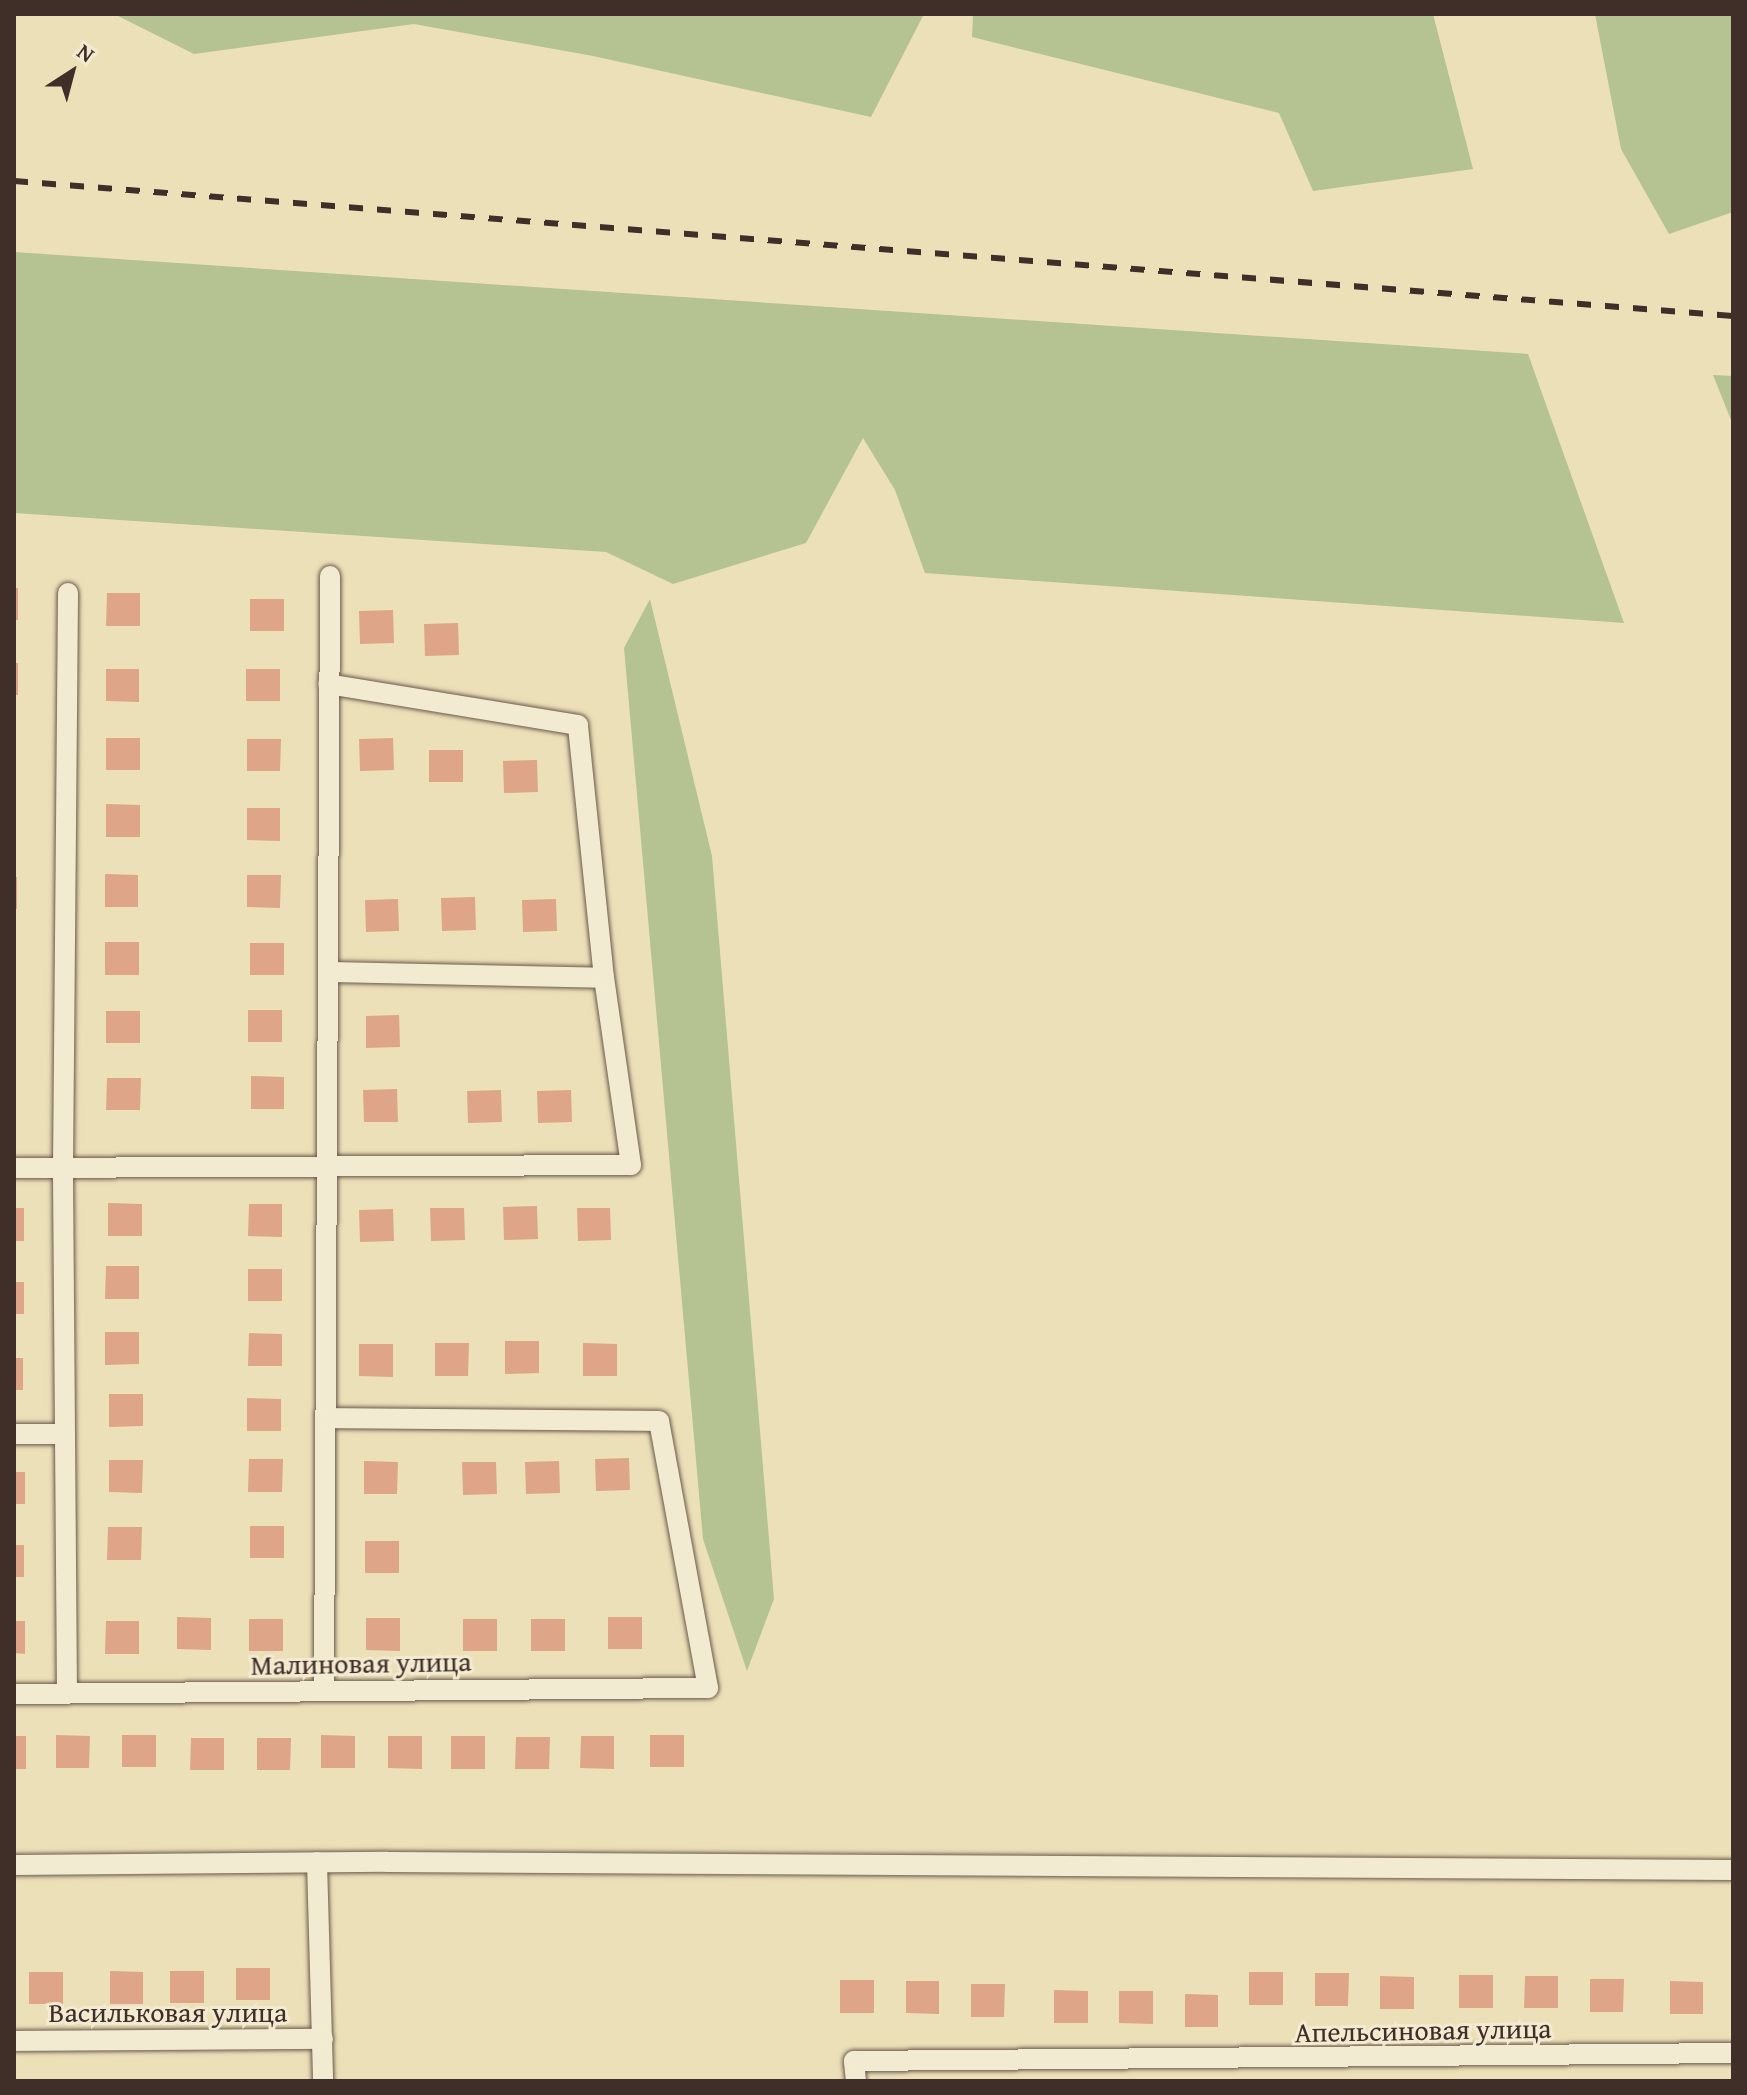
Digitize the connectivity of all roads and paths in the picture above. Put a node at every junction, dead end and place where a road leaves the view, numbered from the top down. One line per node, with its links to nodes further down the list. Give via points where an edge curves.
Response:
1 (330, 576): 3 (street)
2 (68, 593): 8 (street)
3 (328, 684): 4 (street); 5 (street, via 578,725)
4 (329, 972): 5 (street); 6 (street)
5 (604, 978): 6 (street, via 631,1165)
6 (327, 1166): 8 (street); 9 (street)
7 (14, 1168): 8 (street)
8 (63, 1169): 11 (street)
9 (327, 1418): 12 (street); 12 (street, Малиновая улица, via 659,1421 708,1688)
10 (14, 1434): 11 (street)
11 (65, 1434): 14 (street)
12 (324, 1691): 14 (street, Малиновая улица)
13 (14, 1694): 14 (street, Малиновая улица)
14 (67, 1694)
15 (317, 1862): 16 (street); 17 (street); 18 (street)
16 (14, 1865)
17 (1733, 1870)
18 (323, 2039): 19 (street, Васильковая улица); 22 (street)
19 (14, 2041)
20 (1733, 2053): 21 (street, Апельсиновая улица)
21 (1114, 2072): 23 (street, Апельсиновая улица, via 854,2061)
22 (323, 2081)
23 (856, 2081)

